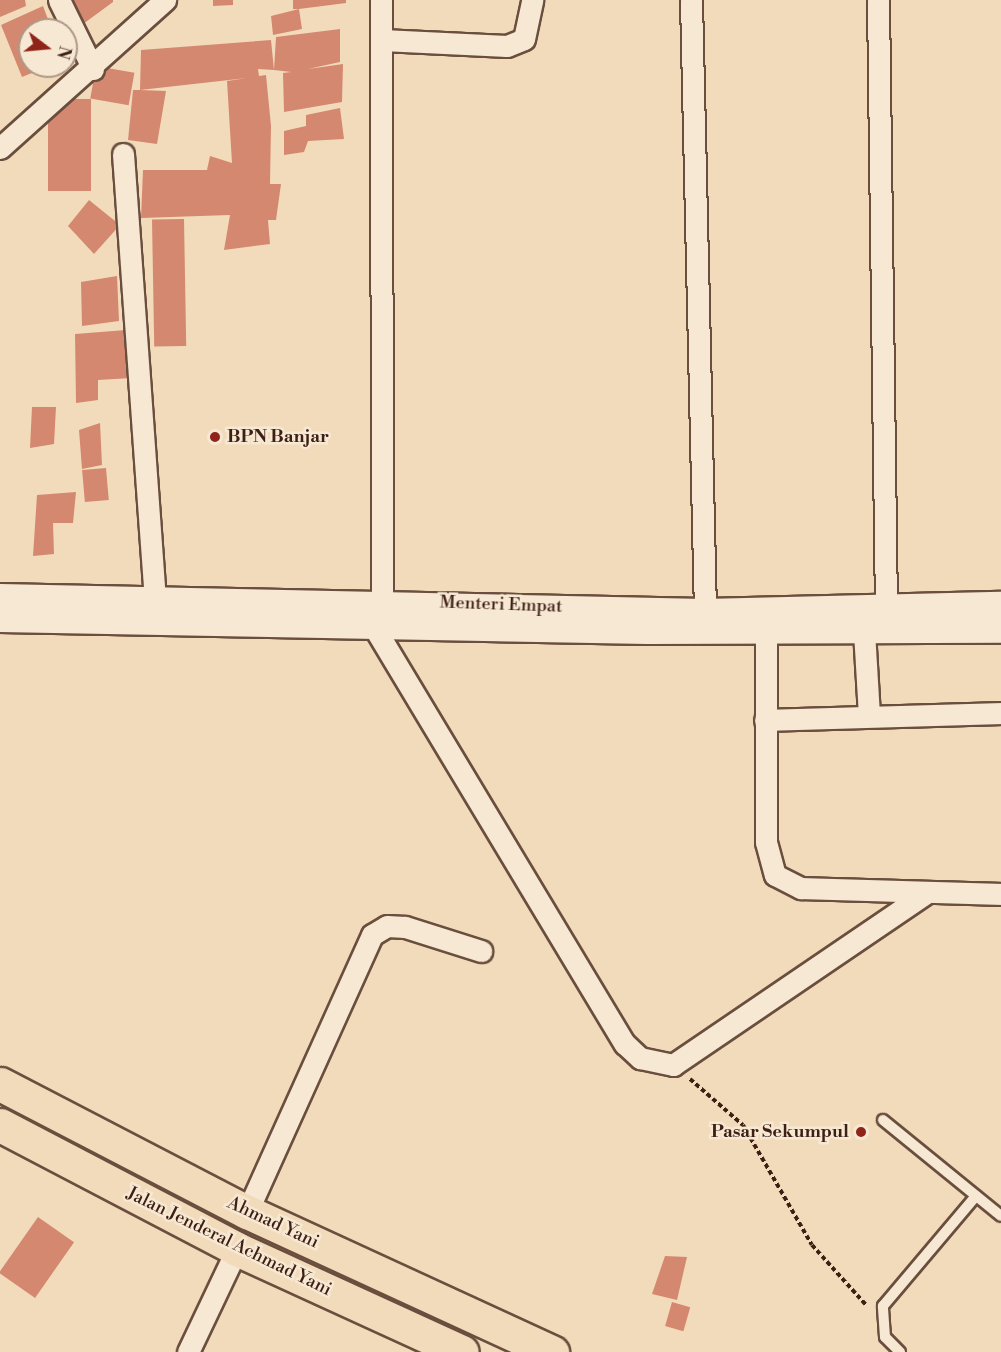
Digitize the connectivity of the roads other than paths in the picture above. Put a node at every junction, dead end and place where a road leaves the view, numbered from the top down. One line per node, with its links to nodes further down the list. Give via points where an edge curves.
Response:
1 (59, 0): 8 (street)
2 (165, 0): 8 (street)
3 (381, 0): 7 (street)
4 (532, 0): 7 (street, via 524,39 507,46)
5 (691, 0): 18 (street)
6 (878, 0): 19 (street)
7 (382, 40): 12 (street)
8 (93, 69): 9 (street)
9 (1, 144)
10 (123, 154): 14 (street)
11 (0, 597): 14 (street, Menteri Empat)
12 (382, 602): 15 (street, Menteri Empat); 17 (street, Menteri Empat); 20 (street)
13 (1001, 605): 19 (street, Menteri Empat)
14 (155, 611): 15 (street, Menteri Empat); 16 (street, Menteri Empat)
15 (256, 613): 20 (street, Menteri Empat)
16 (0, 619)
17 (576, 619): 18 (street, Menteri Empat); 20 (street, Menteri Empat)
18 (705, 621): 19 (street, Menteri Empat); 21 (street, Menteri Empat)
19 (878, 623): 21 (street, Menteri Empat); 22 (street, Menteri Empat); 24 (street)
20 (374, 627): 26 (street, via 625,1044 640,1058 673,1065)
21 (766, 628): 25 (street)
22 (1001, 630)
23 (1001, 713): 24 (street)
24 (868, 714): 25 (street)
25 (765, 720): 26 (street, via 766,842 775,876 801,888)
26 (926, 893): 27 (street)
27 (1001, 894)
28 (481, 951): 33 (street, via 405,927 387,926 372,935)
29 (0, 1084): 33 (highway, Ahmad Yani)
30 (882, 1120): 32 (lane)
31 (0, 1125): 35 (highway, Jalan Jenderal Achmad Yani)
32 (976, 1196): 34 (lane); 39 (lane, via 883,1306 880,1321)
33 (247, 1212): 38 (highway, Ahmad Yani)
34 (1001, 1216)
35 (237, 1249): 36 (street); 37 (highway, Jalan Jenderal Achmad Yani)
36 (188, 1352)
37 (462, 1352)
38 (552, 1352)
39 (900, 1352)

